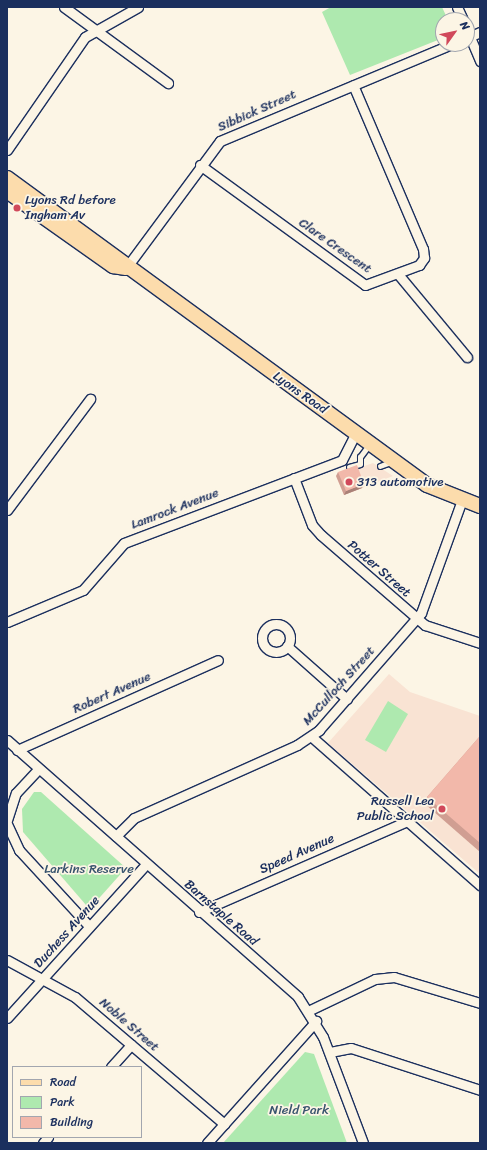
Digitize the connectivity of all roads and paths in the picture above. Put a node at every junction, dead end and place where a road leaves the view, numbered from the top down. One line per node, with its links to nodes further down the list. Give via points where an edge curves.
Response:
1 (64, 7): 3 (street)
2 (138, 7): 3 (street)
3 (96, 30): 7 (street); 9 (street, via 72,55)
4 (475, 50): 6 (street)
5 (435, 51): 8 (street, Sibbick Street)
6 (480, 61)
7 (168, 83)
8 (353, 85): 10 (street, Sibbick Street, via 220,141); 14 (street, Clare Crescent, via 423,249 424,258 419,265)
9 (7, 150)
10 (200, 165): 13 (street, Sibbick Street); 14 (street, Clare Crescent, via 365,285)
11 (7, 178): 13 (main road, Lyons Road, via 119,257)
12 (7, 191): 13 (main road, Lyons Road, via 113,266)
13 (126, 268): 17 (main road, Lyons Road)
14 (398, 274): 15 (street)
15 (467, 357)
16 (90, 399): 25 (street)
17 (356, 433): 18 (main road, Lyons Road); 22 (street, Lamrock Avenue, via 342,460)
18 (370, 443): 19 (main road, Lyons Road); 21 (lane, via 360,457 360,464)
19 (395, 461): 20 (lane); 23 (main road, Lyons Road, via 427,485)
20 (380, 466)
21 (348, 467)
22 (294, 478): 26 (street, Potter Street, via 312,525); 27 (street, Lamrock Avenue, via 124,543 83,590)
23 (462, 500): 24 (main road, Lyons Road); 26 (street, McCulloch Street, via 429,598)
24 (480, 506)
25 (7, 510)
26 (416, 619): 28 (street, Potter Street, via 434,630); 31 (street, McCulloch Street)
27 (7, 622)
28 (480, 643)
29 (287, 646): 31 (street)
30 (218, 660): 34 (street, Robert Avenue)
31 (347, 699): 32 (street, McCulloch Street)
32 (312, 737): 37 (street); 39 (street, McCulloch Street, via 134,818)
33 (7, 740): 34 (street, Barnstaple Road)
34 (17, 750): 35 (street, Barnstaple Road)
35 (38, 769): 36 (street, via 16,794); 39 (street, Barnstaple Road)
36 (7, 820)
37 (407, 821): 41 (street); 42 (street, Speed Avenue)
38 (7, 824): 43 (street, via 19,850)
39 (116, 836): 40 (street, Barnstaple Road)
40 (146, 864): 42 (street, Barnstaple Road); 43 (street, Duchess Avenue)
41 (480, 885)
42 (199, 912): 47 (street, Barnstaple Road)
43 (89, 926): 45 (street, Duchess Avenue)
44 (7, 960): 45 (street, Noble Street)
45 (42, 978): 48 (street, Duchess Avenue); 50 (street, Noble Street, via 75,997)
46 (480, 1003): 47 (street, via 394,977 375,979)
47 (310, 1010): 49 (street, Barnstaple Road)
48 (7, 1018)
49 (316, 1021): 51 (street, Barnstaple Road); 54 (street)
50 (131, 1045): 52 (street); 54 (street, Noble Street)
51 (330, 1052): 53 (street, via 351,1048); 56 (street, Barnstaple Road)
52 (112, 1066)
53 (480, 1090)
54 (224, 1124): 55 (street)
55 (207, 1143)
56 (363, 1143)

